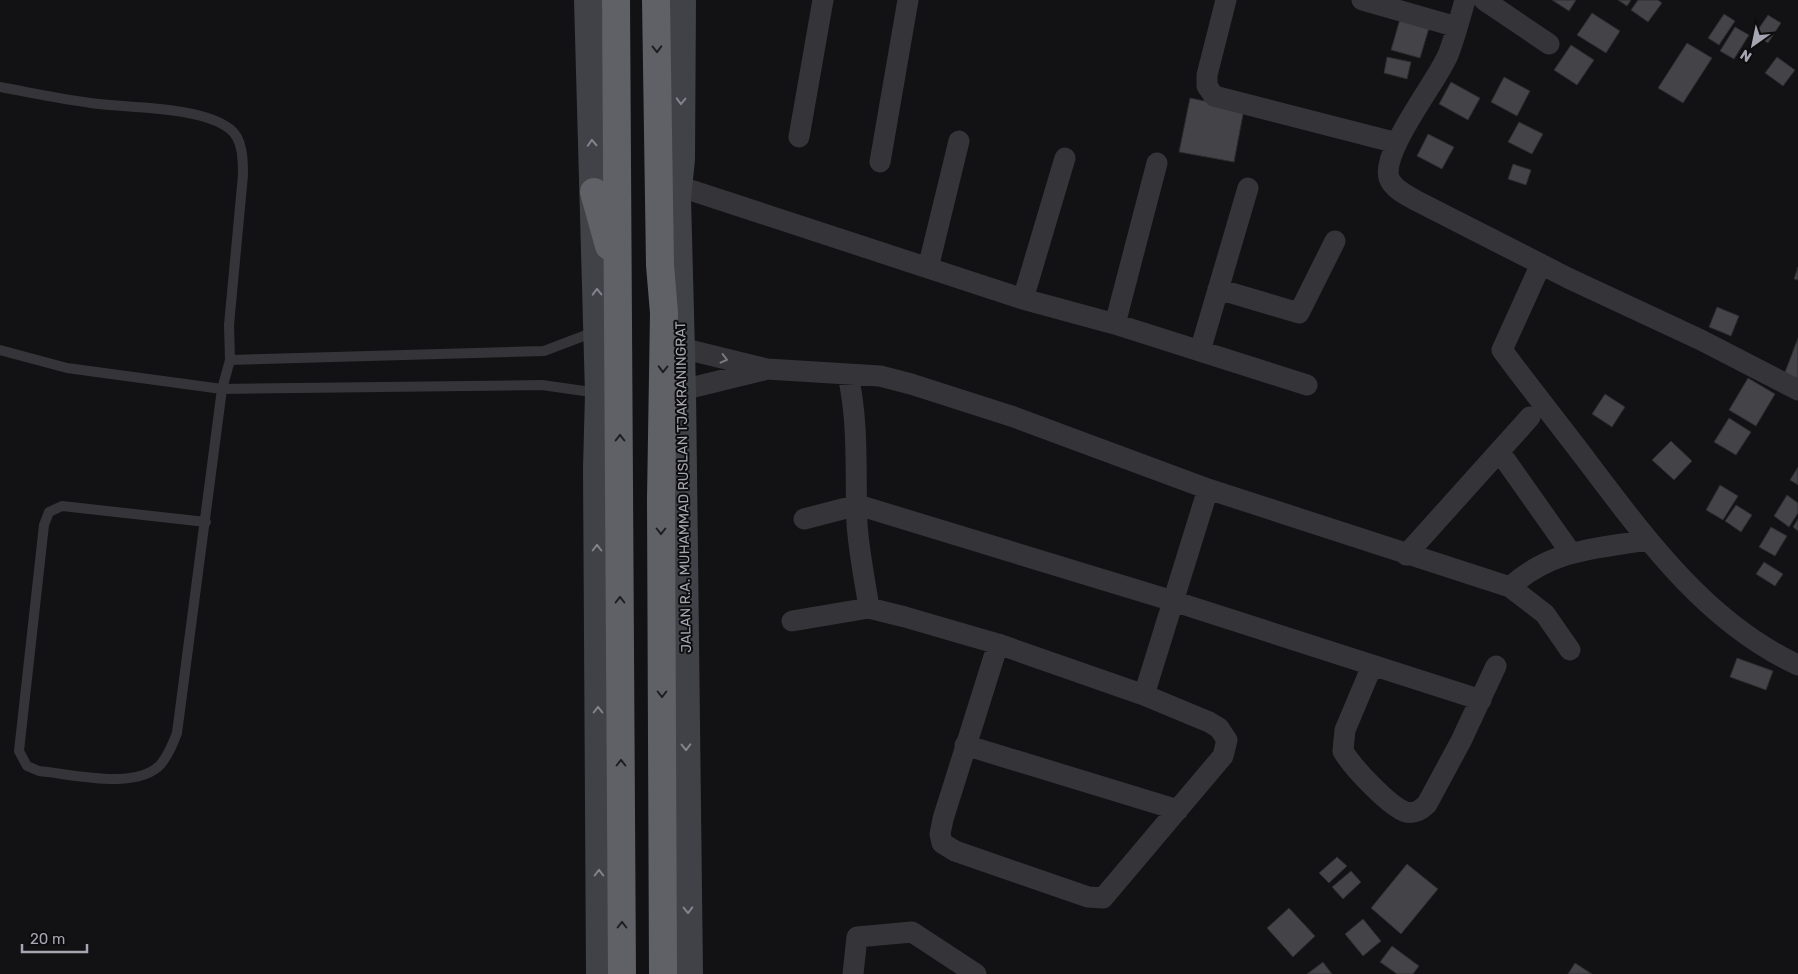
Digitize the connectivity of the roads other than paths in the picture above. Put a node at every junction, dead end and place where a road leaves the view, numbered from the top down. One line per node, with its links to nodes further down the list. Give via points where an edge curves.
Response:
1 (588, 0): 21 (street, one-way to 1)
2 (616, 0): 27 (highway)
3 (656, 0): 24 (highway, JALAN R.A. MUHAMMAD RUSLAN TJAKRANINGRAT, one-way to 24)
4 (682, 0): 22 (street, JALAN R.A. MUHAMMAD RUSLAN TJAKRANINGRAT, one-way to 22, via 681,159)
5 (823, 0): 14 (street)
6 (908, 0): 18 (street)
7 (1226, 0): 16 (street, via 1207,75 1207,86 1214,96)
8 (1362, 0): 11 (street)
9 (1465, 0): 11 (street)
10 (1484, 0): 12 (street)
11 (1457, 26): 16 (street, via 1442,67)
12 (1549, 44)
13 (0, 87): 36 (lane, via 96,104 195,115 215,120 234,133 242,153 243,175 229,325)
14 (799, 137)
15 (959, 141): 26 (street)
16 (1397, 143): 25 (street, via 1388,170 1395,187)
17 (1065, 158): 29 (street)
18 (880, 162)
19 (1157, 163): 31 (street)
20 (1248, 188): 28 (street)
21 (594, 192): 27 (highway); 32 (street, one-way to 21)
22 (677, 192): 24 (highway, via 671,233); 26 (street); 33 (street, JALAN R.A. MUHAMMAD RUSLAN TJAKRANINGRAT)
23 (1335, 242): 28 (street, via 1299,313)
24 (660, 264): 30 (highway, JALAN R.A. MUHAMMAD RUSLAN TJAKRANINGRAT)
25 (1541, 264): 42 (street); 50 (street, via 1502,350)
26 (928, 268): 29 (street)
27 (618, 271): 32 (highway)
28 (1218, 289): 35 (street)
29 (1023, 299): 31 (street)
30 (664, 313): 33 (highway); 68 (highway, JALAN R.A. MUHAMMAD RUSLAN TJAKRANINGRAT, one-way to 68, via 661,499)
31 (1115, 324): 35 (street)
32 (608, 334): 36 (lane, via 544,351); 43 (highway, via 606,368); 67 (highway, one-way to 32)
33 (681, 348): 37 (street, one-way to 37); 41 (street, JALAN R.A. MUHAMMAD RUSLAN TJAKRANINGRAT)
34 (0, 350): 40 (lane, via 67,368)
35 (1200, 351): 39 (street)
36 (230, 360): 40 (lane)
37 (767, 369): 38 (street); 41 (street)
38 (848, 375): 46 (street, via 880,376 947,395); 47 (street, via 857,433)
39 (1307, 385)
40 (222, 389): 43 (lane, via 542,385); 49 (lane)
41 (682, 390): 69 (street, JALAN R.A. MUHAMMAD RUSLAN TJAKRANINGRAT, one-way to 69)
42 (1798, 390)
43 (599, 394): 66 (street, one-way to 43)
44 (1530, 417): 45 (street)
45 (1499, 451): 51 (street); 52 (street)
46 (1208, 489): 52 (street); 54 (street)
47 (858, 505): 48 (street); 54 (street); 55 (street, via 860,555)
48 (804, 519)
49 (206, 522): 49 (lane, via 177,734 160,765 129,780 39,771 27,766 19,751 44,525 50,512 62,506)
50 (1648, 540): 51 (street); 59 (street, via 1690,588 1721,615)
51 (1570, 553): 53 (street, via 1534,567)
52 (1406, 554): 53 (street)
53 (1510, 587): 58 (street, via 1545,614)
54 (1173, 601): 60 (street); 62 (street)
55 (869, 608): 56 (street); 57 (street)
56 (792, 621)
57 (998, 644): 62 (street); 64 (street)
58 (1570, 650)
59 (1798, 665)
60 (1372, 666): 63 (street); 63 (street, via 1345,730 1343,751 1394,806 1406,812 1417,812 1427,804)
61 (1496, 666): 63 (street)
62 (1144, 695): 65 (street, via 1208,722 1226,736 1223,756)
63 (1482, 700)
64 (965, 745): 65 (street); 65 (street, via 943,818 942,843 955,851 1088,897 1103,898 1109,893)
65 (1178, 810)
66 (600, 974)
67 (622, 974)
68 (663, 974)
69 (689, 974)
70 (853, 974): 71 (street, via 858,937 912,932)
71 (976, 974)

